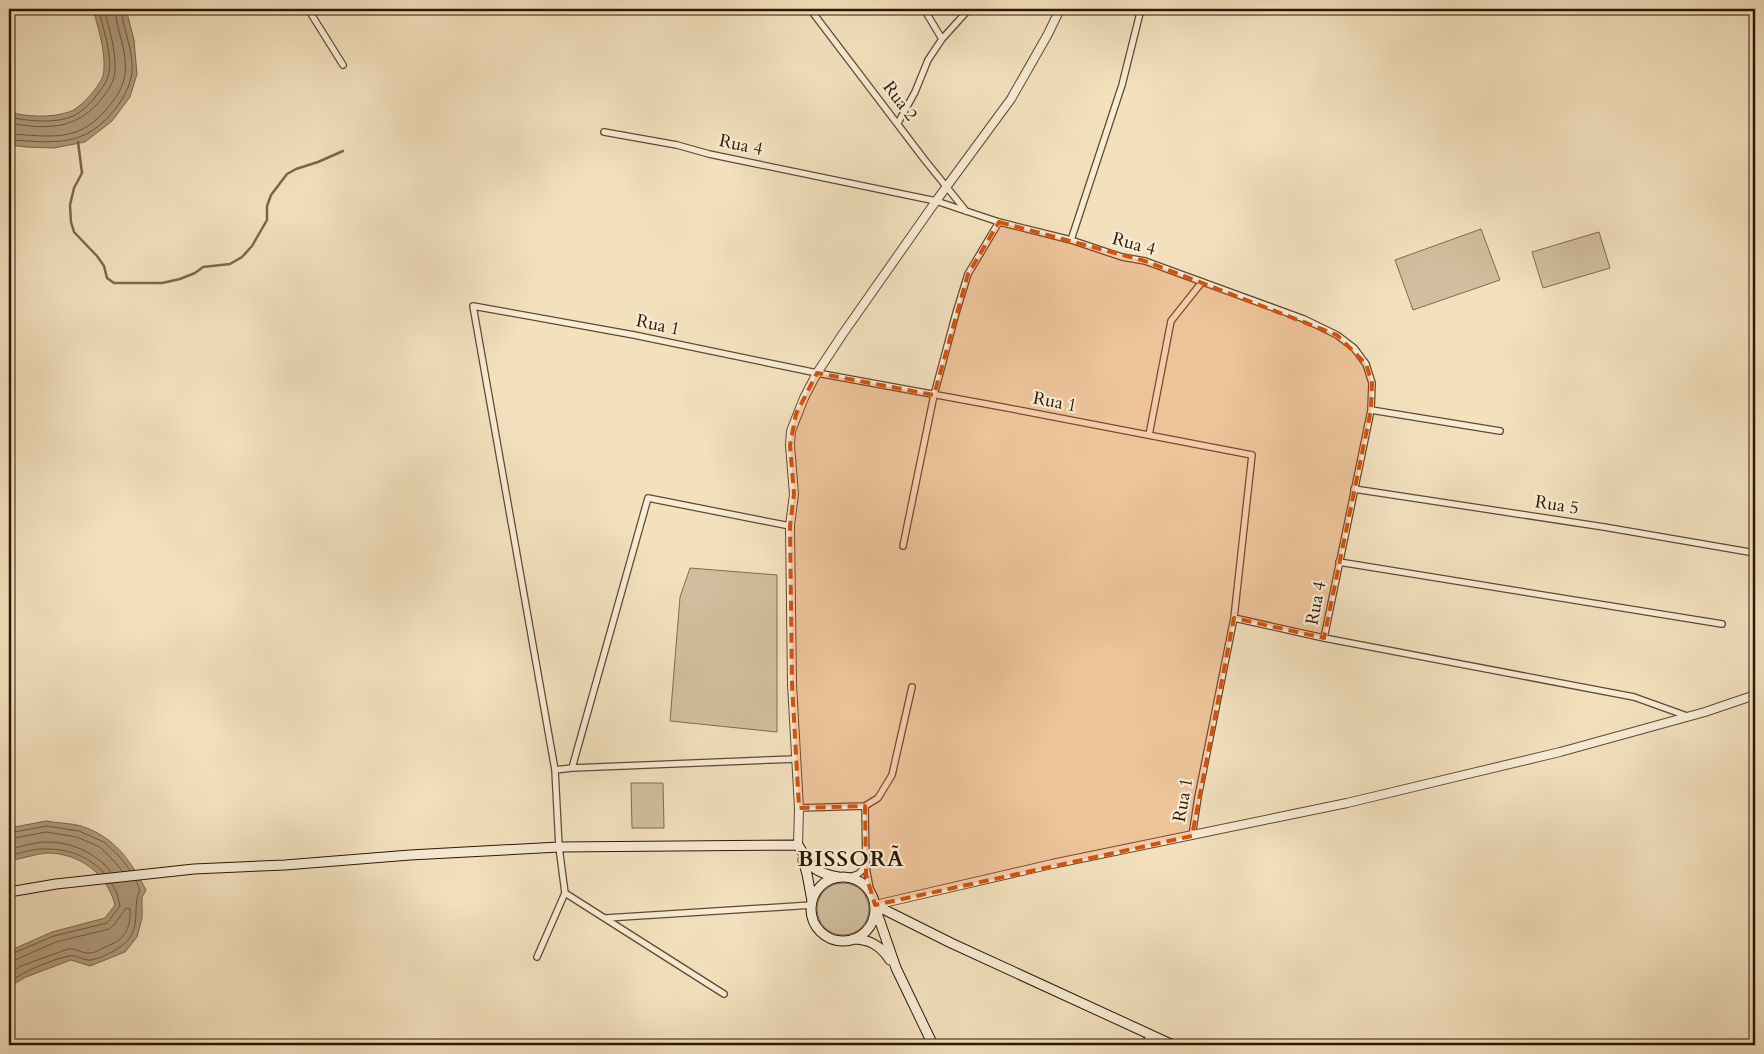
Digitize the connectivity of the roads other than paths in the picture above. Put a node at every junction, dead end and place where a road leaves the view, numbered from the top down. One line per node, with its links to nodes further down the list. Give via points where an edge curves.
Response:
1 (308, 9): 8 (street)
2 (810, 9): 9 (street, Rua 2)
3 (924, 9): 7 (street)
4 (969, 9): 7 (street)
5 (1060, 9): 11 (street, via 1011,99)
6 (1141, 9): 15 (street, via 1122,85)
7 (942, 39): 9 (street, via 928,60)
8 (342, 65)
9 (898, 123): 11 (street, Rua 2)
10 (604, 132): 12 (street, Rua 4)
11 (947, 186): 12 (street); 13 (street, Rua 2)
12 (936, 201): 13 (street, Rua 4); 17 (street)
13 (966, 211): 14 (street, Rua 4)
14 (1000, 222): 15 (street, Rua 4); 18 (street, via 968,274)
15 (1071, 240): 16 (street, Rua 4, via 1122,257 1145,260)
16 (1202, 282): 19 (street, Rua 4, via 1304,319 1337,335 1354,348 1366,364 1372,383); 21 (street, via 1171,321)
17 (817, 373): 18 (street, Rua 1); 23 (street, via 791,431 794,494); 35 (street, Rua 1, via 473,306)
18 (934, 395): 21 (street, Rua 1); 24 (street)
19 (1372, 410): 20 (street); 22 (street, Rua 4)
20 (1500, 431)
21 (1149, 435): 27 (street, Rua 1, via 1252,455)
22 (1354, 489): 25 (street, Rua 5); 26 (street, Rua 4)
23 (790, 526): 33 (street); 34 (street, via 648,498)
24 (903, 546)
25 (1755, 553)
26 (1339, 562): 28 (street); 29 (street, Rua 4)
27 (1234, 618): 29 (street); 38 (street, Rua 1)
28 (1722, 624)
29 (1324, 638): 32 (street, via 1634,697)
30 (912, 687): 36 (street, via 892,775 878,798)
31 (1755, 695): 32 (street)
32 (1688, 716): 38 (street, via 1560,752)
33 (796, 759): 34 (street); 37 (street)
34 (572, 768): 35 (street)
35 (554, 770): 40 (street)
36 (865, 806): 37 (street); 41 (street)
37 (799, 808): 39 (street)
38 (1192, 836): 47 (street)
39 (798, 845): 40 (main road); 42 (main road, via 812,868); 46 (main road)
40 (559, 847): 43 (main road, via 194,869); 44 (street)
41 (866, 867): 42 (street); 45 (street)
42 (845, 878): 45 (main road, via 863,885); 46 (main road, via 834,879 822,886)
43 (9, 892)
44 (565, 893): 48 (street); 50 (street)
45 (871, 894): 47 (main road)
46 (812, 904): 48 (street); 49 (main road, via 814,921 822,933 835,940)
47 (875, 905): 49 (main road, via 871,925 864,934); 51 (main road); 53 (main road)
48 (606, 918): 52 (street)
49 (853, 939): 51 (main road, via 878,946)
50 (537, 957)
51 (896, 968): 54 (main road)
52 (724, 994)
53 (1150, 1035): 55 (street); 56 (main road)
54 (933, 1045)
55 (1144, 1045)
56 (1173, 1045)

